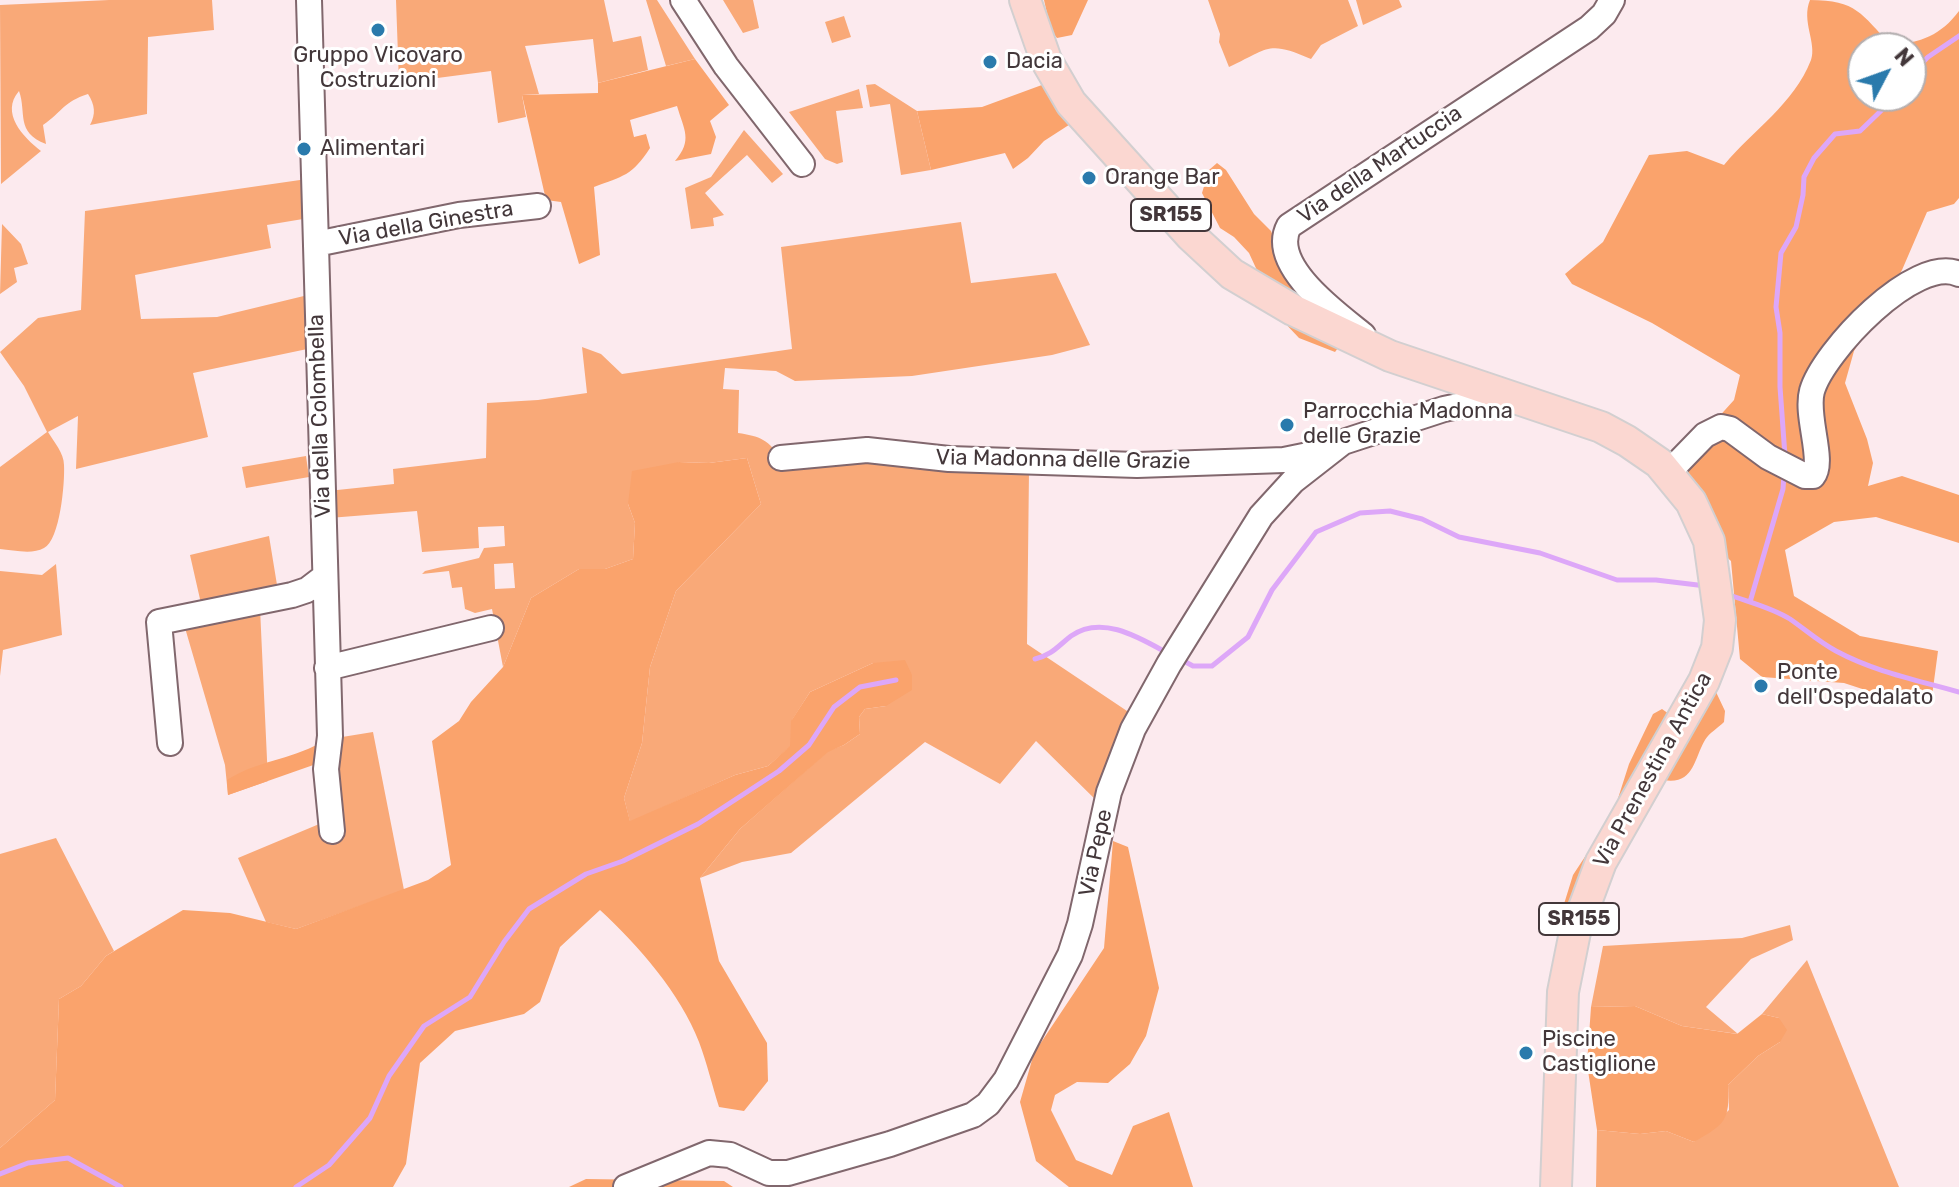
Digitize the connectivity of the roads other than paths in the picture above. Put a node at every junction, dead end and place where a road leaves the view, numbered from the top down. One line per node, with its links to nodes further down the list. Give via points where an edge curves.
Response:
1 (309, 0): 7 (street, Via della Colombella)
2 (683, 0): 5 (street)
3 (1025, 0): 9 (main road, Via Prenestina Antica / SR155, via 1046,60 1071,103 1205,250 1269,298)
4 (1612, 0): 9 (street, Via della Martuccia, via 1589,28 1287,230 1286,251 1306,284)
5 (802, 164)
6 (538, 206): 7 (street, Via della Ginestra, via 459,215)
7 (316, 244): 14 (street, Via della Colombella)
8 (1959, 274): 13 (street, via 1945,270 1922,277 1885,300 1858,324 1823,369 1811,393 1818,470 1809,477 1730,429 1717,428)
9 (1390, 356): 10 (main road, Via Prenestina Antica / SR155)
10 (1509, 396): 11 (street, Via Pepe, via 1444,409); 13 (main road, Via Prenestina Antica / SR155, via 1606,429)
11 (1343, 442): 12 (street, Via Madonna delle Grazie, via 1289,460 1183,464 1029,464 867,450); 19 (street, Via Pepe, via 1268,506 1133,729 1114,777 1070,955 1006,1080 988,1104 973,1115 890,1144 788,1173 769,1173 730,1155 709,1153)
12 (781, 458)
13 (1669, 472): 20 (main road, Via Prenestina Antica / SR155, via 1706,532 1719,602 1719,635 1704,681 1598,869 1575,932 1563,992)
14 (324, 577): 16 (street, Via della Colombella); 17 (street, via 292,595 159,622)
15 (491, 628): 16 (street)
16 (327, 668): 18 (street, Via della Colombella, via 326,769)
17 (170, 743)
18 (332, 831)
19 (626, 1187)
20 (1556, 1187)

